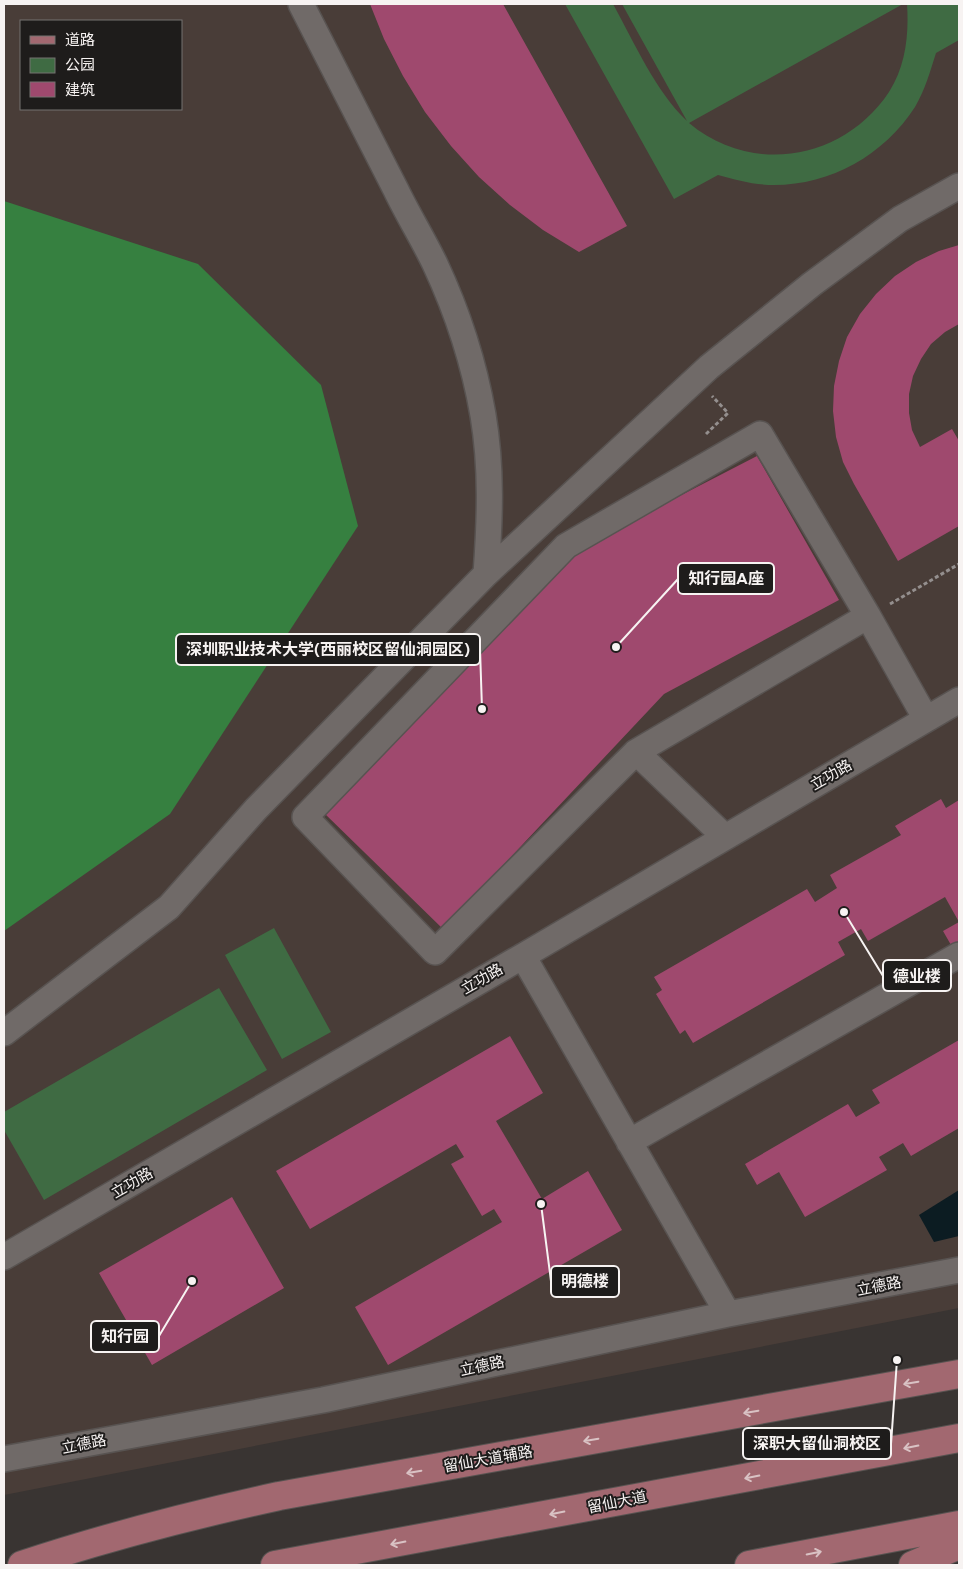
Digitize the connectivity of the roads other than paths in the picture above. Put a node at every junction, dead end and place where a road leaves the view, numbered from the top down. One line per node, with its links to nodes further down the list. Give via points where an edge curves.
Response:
1 (301, 4): 3 (street, via 434,263 472,363 483,415 489,468)
2 (959, 186): 3 (street, via 900,219 812,284 709,367)
3 (486, 574): 11 (street, via 256,809 169,907)
4 (868, 616): 6 (street); 7 (street); 7 (street, via 760,434 566,546 305,817 435,952)
5 (959, 700): 6 (street, 立功路)
6 (926, 719): 8 (street, 立功路)
7 (636, 752): 8 (street)
8 (725, 837): 10 (street, 立功路)
9 (959, 955): 12 (street)
10 (523, 956): 12 (street); 13 (street, 立功路)
11 (4, 1033)
12 (629, 1142): 15 (street)
13 (4, 1257)
14 (959, 1270): 15 (street, 立德路)
15 (728, 1314): 18 (street, 立德路, via 323,1400)
16 (959, 1374): 21 (main road, 留仙大道辅路, one-way to 21, via 270,1498 144,1527)
17 (959, 1438): 22 (main road, 留仙大道, one-way to 22)
18 (4, 1459)
19 (959, 1525): 23 (main road, one-way to 19)
20 (959, 1546): 24 (main road)
21 (22, 1565)
22 (275, 1565)
23 (749, 1565)
24 (913, 1565)

